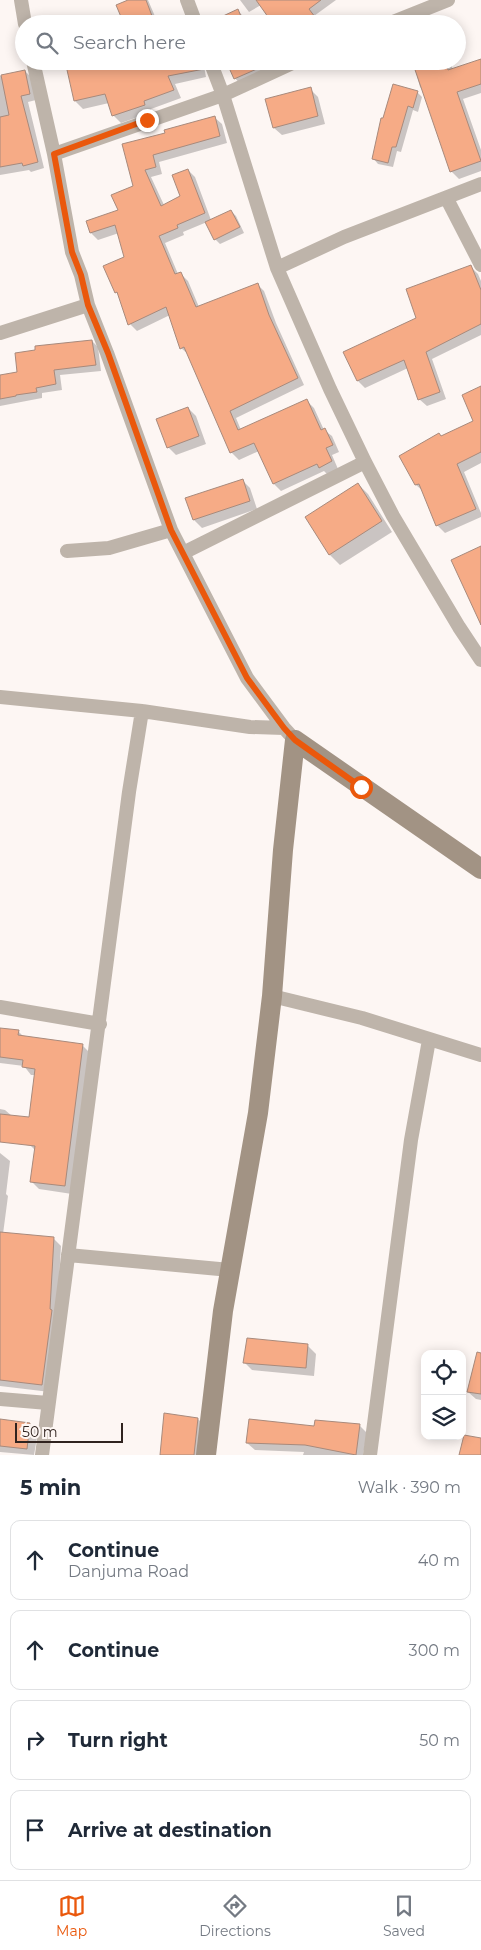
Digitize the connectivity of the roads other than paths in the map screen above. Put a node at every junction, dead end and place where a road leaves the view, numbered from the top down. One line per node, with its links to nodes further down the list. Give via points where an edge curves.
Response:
1 (21, 0): 4 (street)
2 (188, 0): 5 (street)
3 (448, 0): 6 (street)
4 (24, 15)
5 (193, 15)
6 (410, 15)
7 (35, 70): 11 (street)
8 (213, 70): 10 (street)
9 (277, 70): 10 (street)
10 (223, 95): 11 (street); 15 (street)
11 (54, 154): 16 (street, via 72,252)
12 (481, 184): 13 (street)
13 (447, 199): 14 (street); 15 (street, via 344,237)
14 (481, 265)
15 (277, 268): 18 (street)
16 (88, 305): 17 (street); 19 (street)
17 (0, 334)
18 (364, 462): 21 (street); 22 (street, via 393,516)
19 (171, 530): 20 (street, via 109,548); 21 (street)
20 (67, 551)
21 (183, 554): 25 (street, via 247,678)
22 (481, 660)
23 (0, 697): 24 (street)
24 (142, 711): 25 (street); 29 (street)
25 (290, 734): 26 (street); 27 (street)
26 (481, 869)
27 (272, 996): 30 (street, via 362,1018); 33 (street, via 258,1113)
28 (0, 1007): 29 (street)
29 (100, 1024): 32 (street)
30 (429, 1040): 31 (street); 38 (street, via 411,1140)
31 (481, 1055)
32 (68, 1255): 33 (street); 35 (street)
33 (230, 1270): 37 (street)
34 (0, 1399): 35 (street)
35 (48, 1403): 36 (street)
36 (42, 1455)
37 (206, 1455)
38 (370, 1455)

